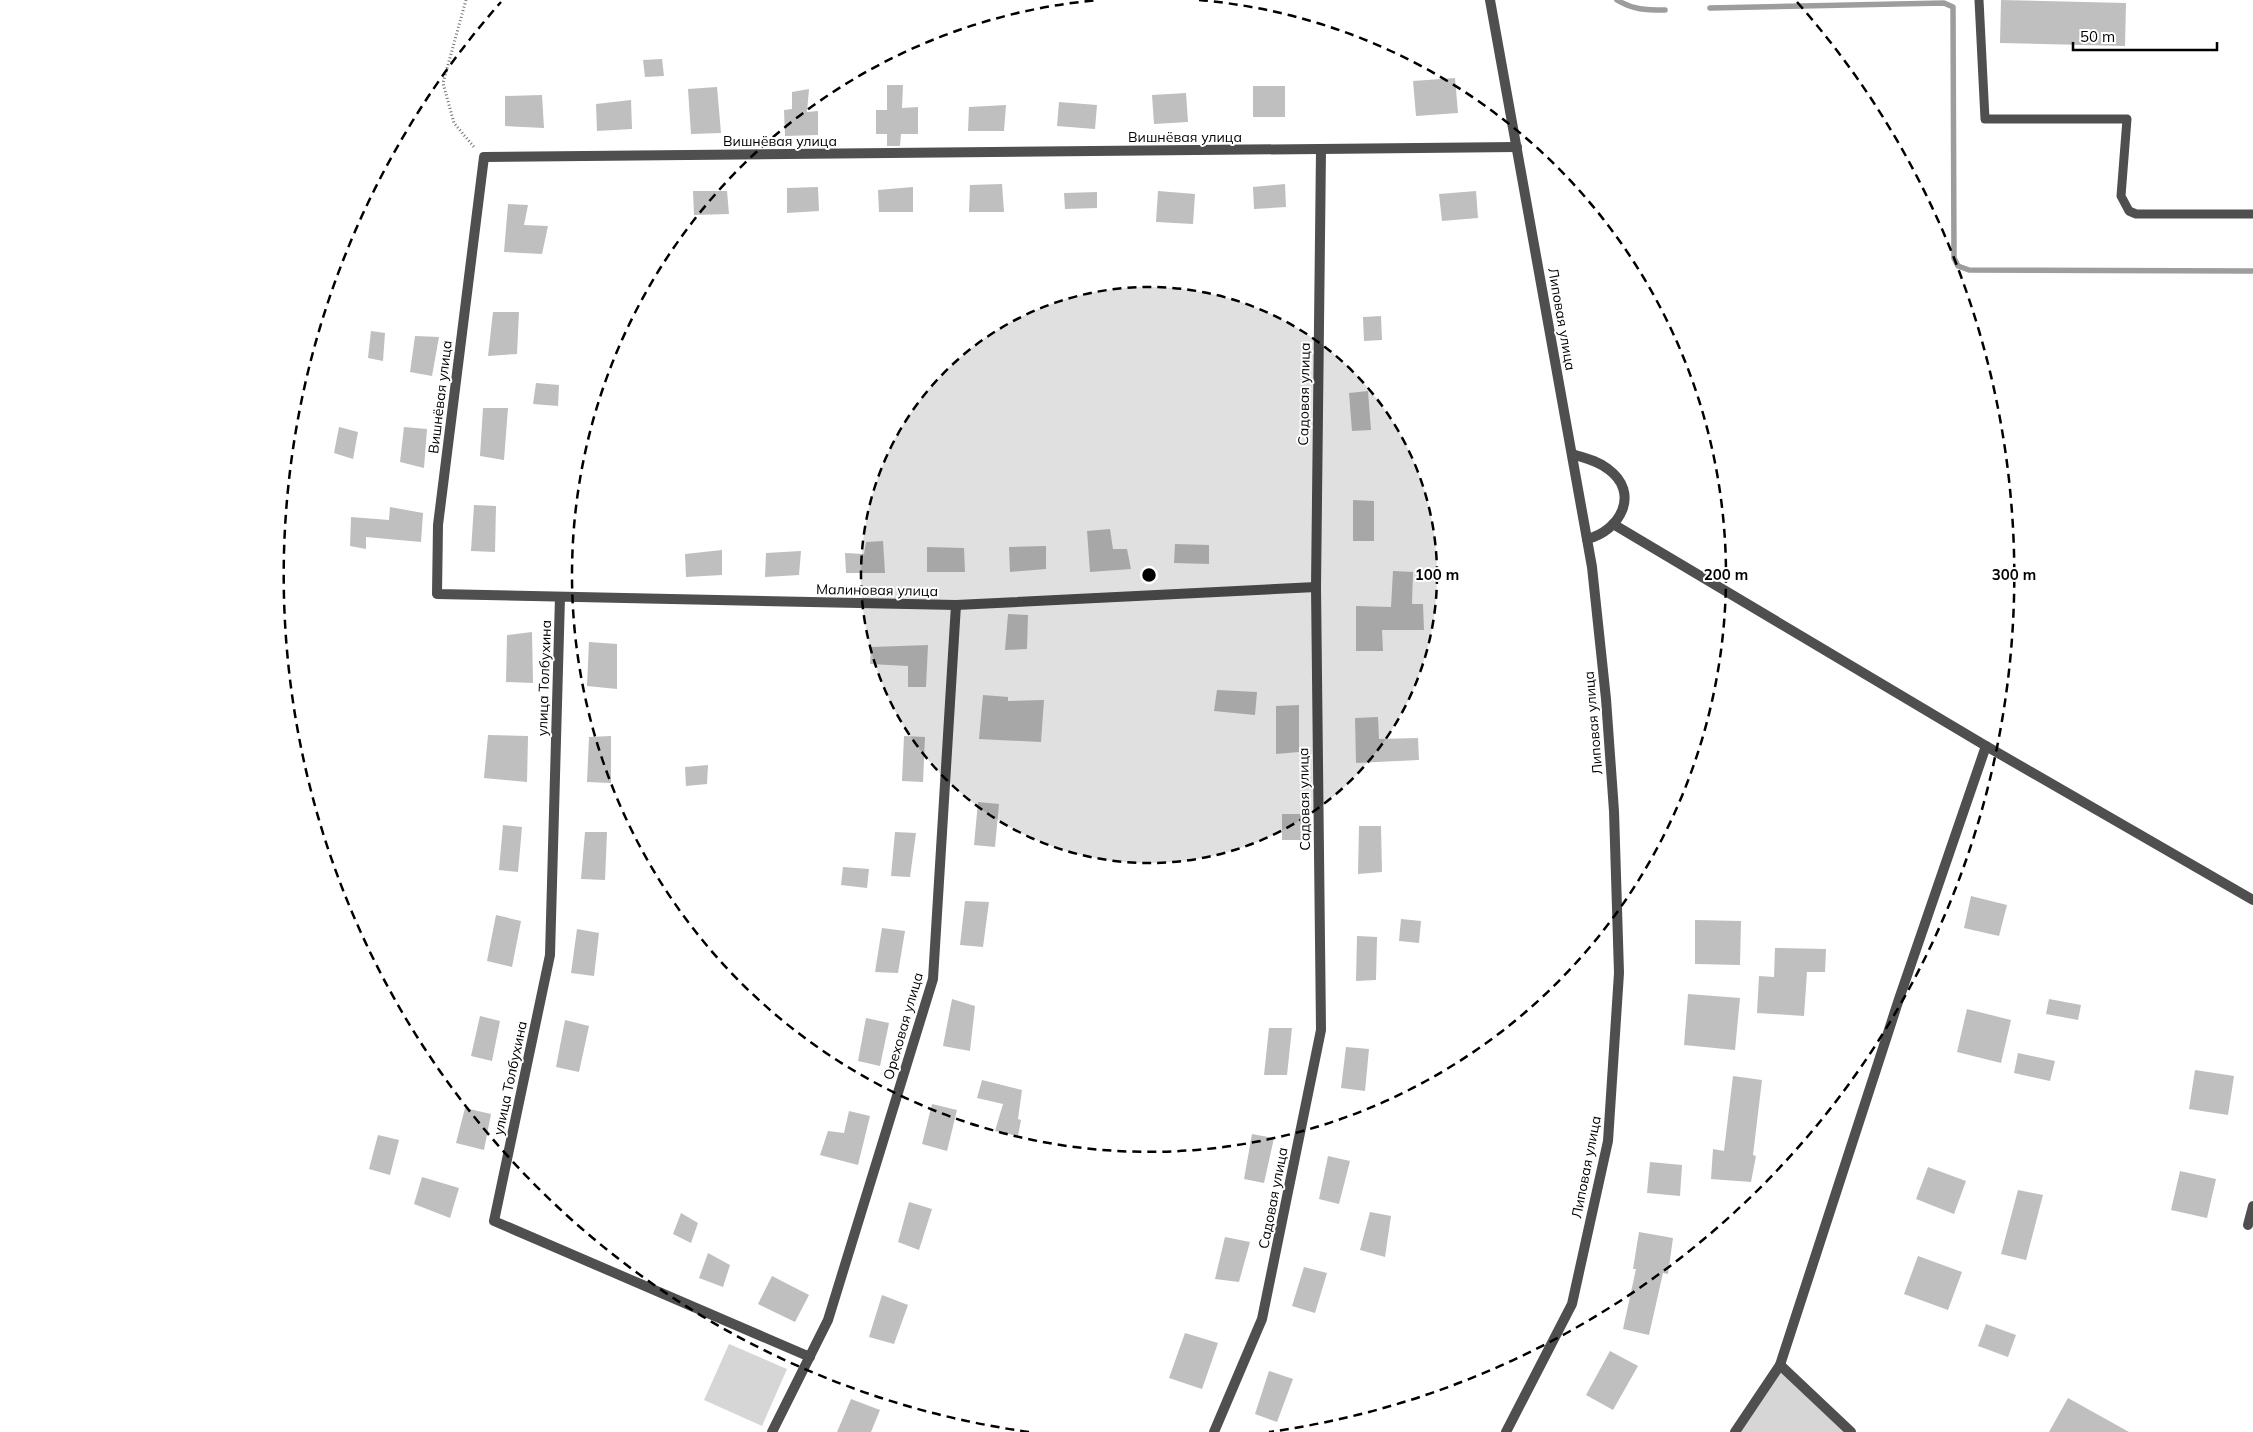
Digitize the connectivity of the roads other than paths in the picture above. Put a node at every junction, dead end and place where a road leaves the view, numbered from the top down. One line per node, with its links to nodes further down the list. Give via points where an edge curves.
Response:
1 (1490, 0): 3 (street, Липовая улица)
2 (1979, 0): 5 (lane, via 1985,119 2127,119 2121,196 2129,211 2136,214)
3 (1517, 147): 4 (street, Вишнёвая улица); 6 (street, Липовая улица)
4 (1321, 150): 9 (street, Садовая улица); 10 (street, Вишнёвая улица, via 484,157 438,525)
5 (2253, 214)
6 (1572, 454): 7 (street, via 1610,470 1623,487 1622,514); 8 (street, Липовая улица)
7 (1613, 524): 8 (street); 13 (street)
8 (1587, 539): 21 (street, Липовая улица, via 1606,699 1620,973 1608,1141 1572,1304)
9 (1316, 588): 12 (street, Малиновая улица); 20 (street, Садовая улица, via 1321,1030 1262,1319)
10 (437, 594): 11 (street, Малиновая улица)
11 (560, 597): 12 (street, Малиновая улица); 17 (street, улица Толбухина, via 550,955 494,1221)
12 (956, 605): 17 (street, Ореховая улица, via 933,979 828,1320)
13 (1986, 746): 14 (street); 18 (street, via 1899,999)
14 (2253, 900)
15 (2253, 1206): 16 (street)
16 (2248, 1225)
17 (810, 1358): 19 (street, Ореховая улица)
18 (1780, 1365): 22 (street); 23 (street)
19 (772, 1432)
20 (1214, 1432)
21 (1506, 1432)
22 (1735, 1432)
23 (1851, 1432)

